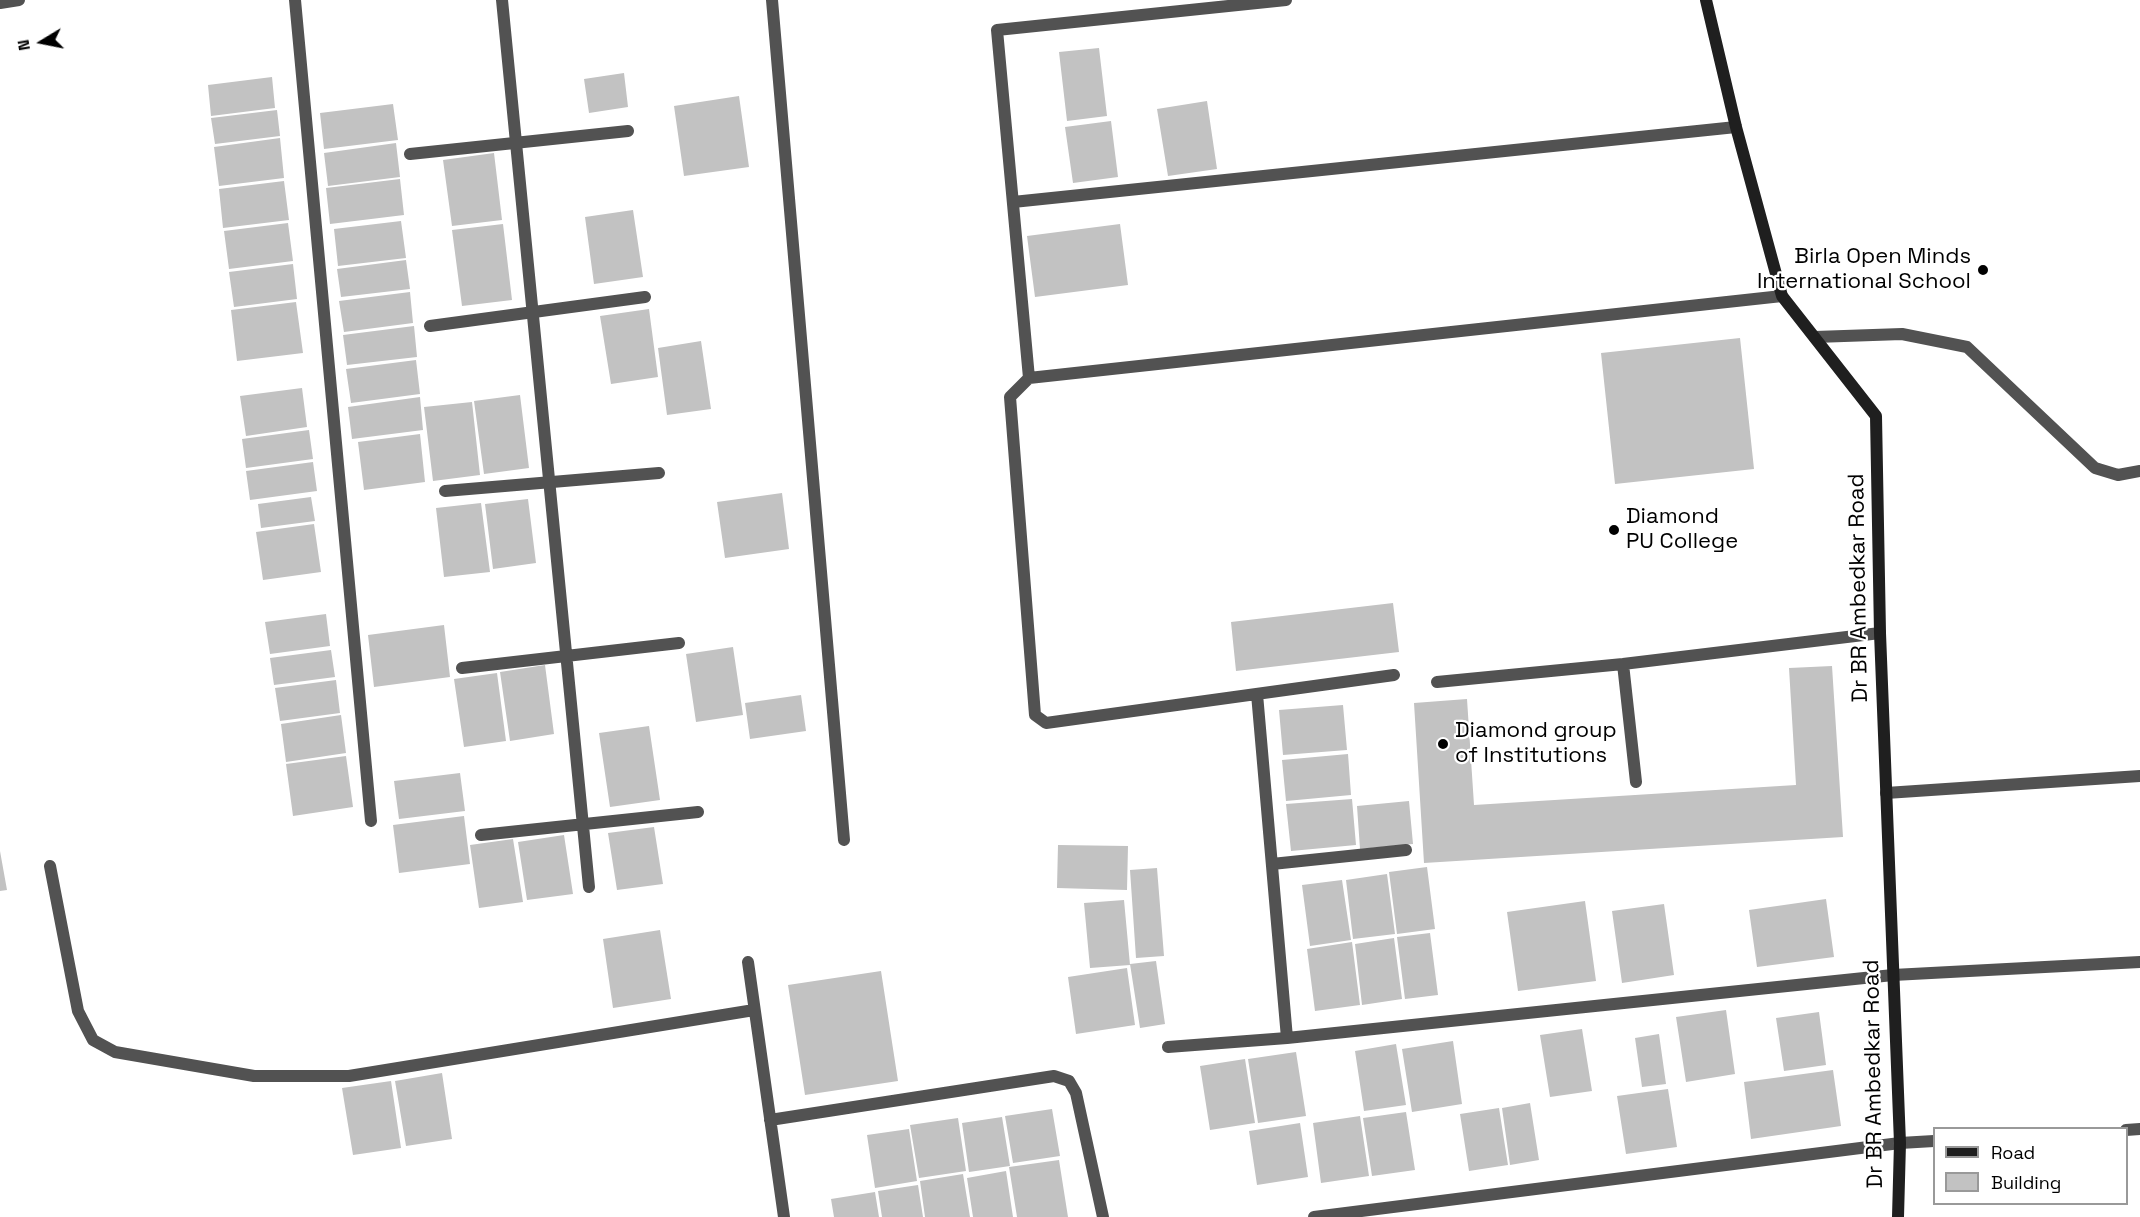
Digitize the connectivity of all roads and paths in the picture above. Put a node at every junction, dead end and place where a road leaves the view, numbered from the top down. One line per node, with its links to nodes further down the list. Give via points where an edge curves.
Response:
1 (19, 0): 7 (street)
2 (295, 0): 35 (street)
3 (502, 0): 10 (street)
4 (772, 0): 38 (street)
5 (1286, 0): 12 (street, via 997,30)
6 (1707, 0): 8 (main road, Dr BR Ambedkar Road)
7 (0, 3)
8 (1736, 127): 12 (street); 13 (main road, Dr BR Ambedkar Road)
9 (628, 130): 10 (street)
10 (516, 143): 11 (street); 15 (street)
11 (410, 154)
12 (1013, 202): 18 (street)
13 (1782, 296): 17 (main road, Dr BR Ambedkar Road); 18 (street)
14 (645, 297): 15 (street)
15 (532, 313): 16 (street); 21 (street)
16 (429, 326)
17 (1815, 338): 19 (street, via 1902,334 1966,347 2095,468 2118,475); 23 (main road, Dr BR Ambedkar Road, via 1876,416)
18 (1029, 378): 30 (street, via 1010,397 1035,715 1046,723)
19 (2140, 471)
20 (659, 473): 21 (street)
21 (549, 482): 22 (street); 25 (street)
22 (445, 491)
23 (1880, 633): 26 (street); 33 (main road, Dr BR Ambedkar Road)
24 (679, 643): 25 (street)
25 (566, 657): 27 (street); 36 (street)
26 (1623, 664): 29 (street); 32 (street)
27 (462, 668)
28 (1394, 675): 30 (street)
29 (1437, 682)
30 (1257, 694): 40 (street)
31 (2140, 776): 33 (street)
32 (1636, 782)
33 (1886, 793): 45 (main road, Dr BR Ambedkar Road)
34 (698, 812): 36 (street)
35 (371, 821)
36 (582, 825): 37 (street); 42 (street)
37 (481, 835)
38 (844, 840)
39 (1406, 850): 40 (street)
40 (1272, 864): 47 (street)
41 (50, 866): 46 (street, via 78,1011 93,1040 115,1052 254,1076 348,1076)
42 (589, 887)
43 (748, 962): 46 (street)
44 (2140, 962): 45 (street)
45 (1893, 975): 47 (street); 51 (main road, Dr BR Ambedkar Road)
46 (754, 1010): 49 (street)
47 (1287, 1038): 48 (street)
48 (1168, 1047)
49 (770, 1120): 52 (street); 53 (street, via 1054,1076 1069,1081 1076,1093)
50 (1933, 1141): 51 (street)
51 (1900, 1143): 54 (street); 55 (main road, Dr BR Ambedkar Road)
52 (784, 1217)
53 (1103, 1217)
54 (1314, 1217)
55 (1898, 1217)

